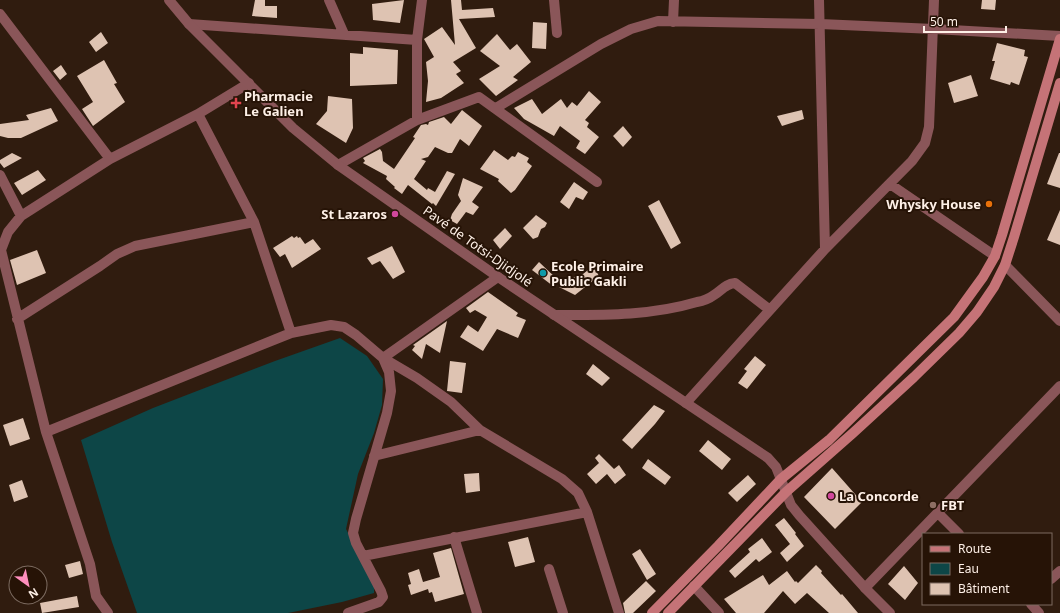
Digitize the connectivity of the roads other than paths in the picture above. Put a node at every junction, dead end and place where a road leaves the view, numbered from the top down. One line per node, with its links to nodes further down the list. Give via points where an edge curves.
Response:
1 (169, 0): 10 (street, Pavé de Totsi-Djidjolé)
2 (329, 0): 14 (street)
3 (422, 0): 17 (street)
4 (554, 0): 13 (street)
5 (674, 0): 9 (street)
6 (819, 0): 11 (street)
7 (934, 0): 12 (street)
8 (0, 14): 23 (street)
9 (673, 22): 11 (street); 20 (street, via 658,21 631,29 601,44)
10 (189, 24): 14 (street); 18 (street, Pavé de Totsi-Djidjolé)
11 (820, 24): 12 (street); 30 (street)
12 (934, 28): 15 (street); 27 (street, via 929,127 924,143 912,161)
13 (557, 33)
14 (344, 34): 17 (street)
15 (1060, 36)
16 (1060, 39): 32 (main road)
17 (417, 40): 22 (street)
18 (249, 83): 21 (street); 24 (street, Pavé de Totsi-Djidjolé, via 293,128)
19 (1060, 83): 33 (main road)
20 (496, 108): 22 (street, via 479,97); 26 (street)
21 (198, 114): 23 (street); 29 (street)
22 (417, 120): 24 (street)
23 (110, 159): 28 (street)
24 (338, 165): 34 (street, Pavé de Totsi-Djidjolé)
25 (0, 176): 28 (street)
26 (596, 182)
27 (890, 184): 30 (street); 32 (street)
28 (21, 216): 31 (street, via 8,232)
29 (254, 222): 37 (street, via 135,246 116,254); 39 (street)
30 (825, 249): 35 (street)
31 (1, 250): 37 (street)
32 (995, 256): 46 (main road, via 954,317 829,440)
33 (1005, 265): 38 (street); 47 (main road, via 994,287 959,333)
34 (498, 277): 36 (street, Pavé de Totsi-Djidjolé); 40 (street)
35 (770, 310): 36 (street, via 735,283 729,283 714,296 661,311); 42 (street)
36 (554, 315): 42 (street, Pavé de Totsi-Djidjolé)
37 (17, 319): 44 (street)
38 (1060, 320)
39 (291, 333): 40 (street, via 331,325 344,326); 44 (street)
40 (383, 358): 43 (street, via 451,402); 45 (street, via 389,372 391,391)
41 (1060, 386): 49 (street)
42 (686, 404): 46 (street, Pavé de Totsi-Djidjolé, via 768,458)
43 (480, 430): 45 (street); 48 (street, via 562,479 578,493)
44 (46, 432): 59 (street, via 90,564 96,596)
45 (374, 456): 52 (street, via 353,533)
46 (782, 478): 47 (street, Pavé de Totsi-Djidjolé); 64 (main road)
47 (786, 492): 56 (main road); 57 (street, Pavé de Totsi-Djidjolé, via 791,505 799,515)
48 (588, 512): 51 (street); 63 (street)
49 (938, 513): 50 (street); 57 (street)
50 (958, 533)
51 (454, 537): 52 (street); 61 (street)
52 (363, 556): 60 (street, via 383,597 380,602)
53 (549, 569): 62 (street)
54 (1060, 571): 55 (street)
55 (1052, 578)
56 (694, 586): 65 (main road); 66 (street)
57 (865, 588): 67 (street, Pavé de Totsi-Djidjolé)
58 (1032, 605): 68 (street)
59 (108, 613)
60 (348, 613)
61 (477, 613)
62 (563, 613)
63 (619, 613)
64 (652, 613)
65 (668, 613)
66 (719, 613)
67 (890, 613)
68 (1039, 613)

